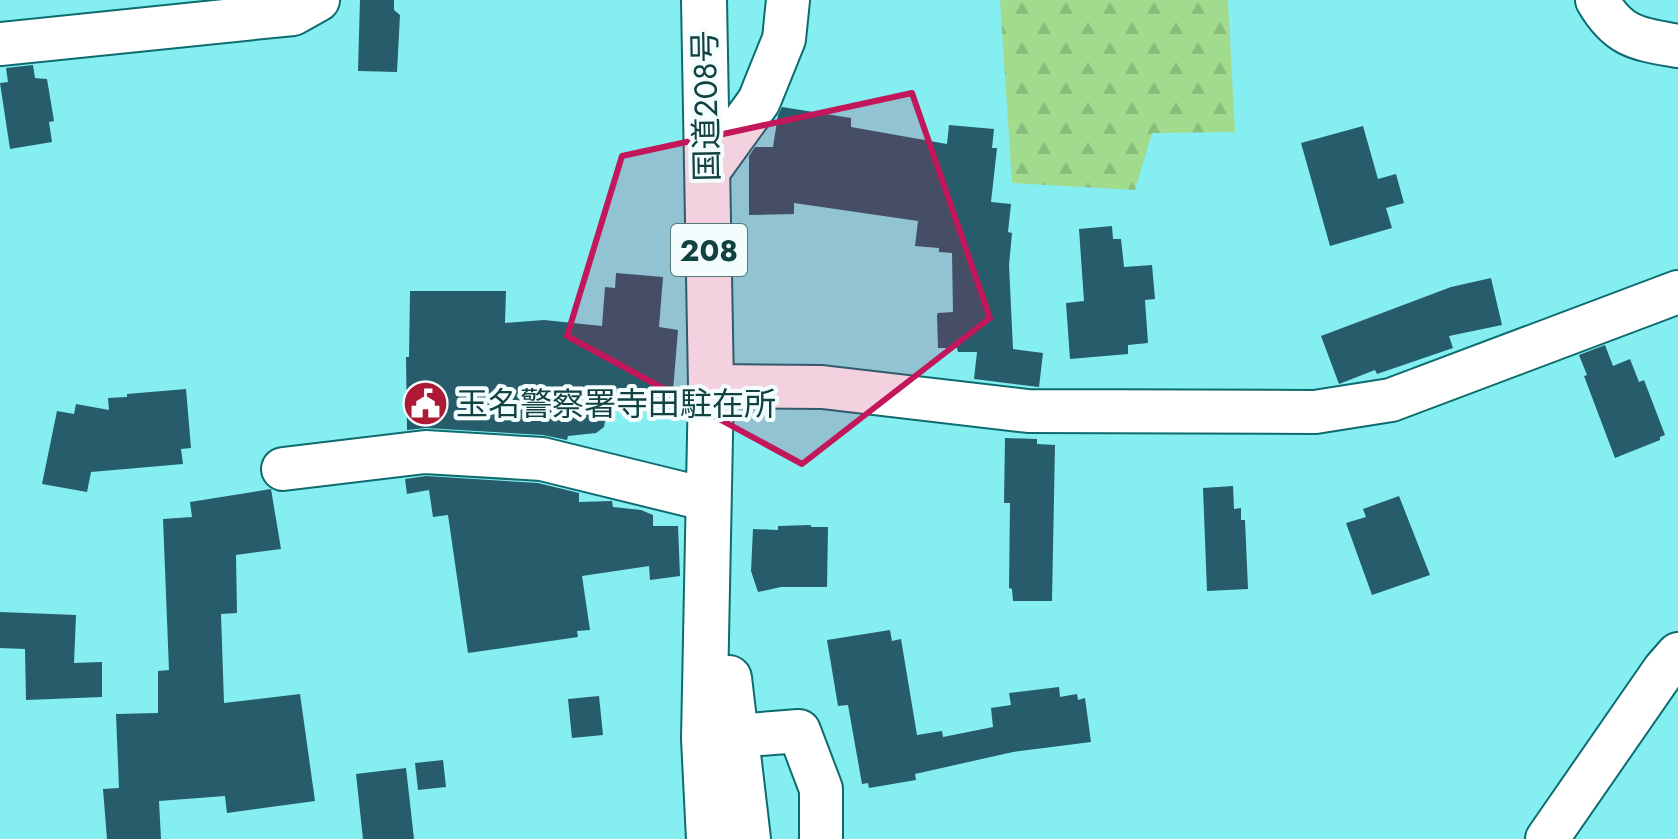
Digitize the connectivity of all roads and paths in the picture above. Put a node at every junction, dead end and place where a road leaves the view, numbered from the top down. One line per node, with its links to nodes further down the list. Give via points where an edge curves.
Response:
1 (318, 0): 5 (street, via 293,14)
2 (704, 0): 7 (highway, 国道208号 / 208)
3 (788, 0): 7 (street, via 784,39 759,101)
4 (1597, 0): 6 (street, via 1620,31)
5 (0, 44)
6 (1678, 46)
7 (707, 173): 9 (highway, 国道208号 / 208)
8 (1678, 292): 9 (street, via 1391,400 1315,412 1028,411 822,387)
9 (711, 386): 11 (highway, 国道208号 / 208)
10 (283, 469): 11 (street, via 425,452 542,459)
11 (709, 500): 13 (highway, 国道208号 / 208); 14 (highway, 国道208号 / 208, via 704,739)
12 (1678, 654): 17 (street)
13 (735, 736): 15 (highway, 国道208号 / 208); 16 (street, via 799,731 821,789)
14 (709, 839)
15 (748, 839)
16 (821, 839)
17 (1547, 839)

